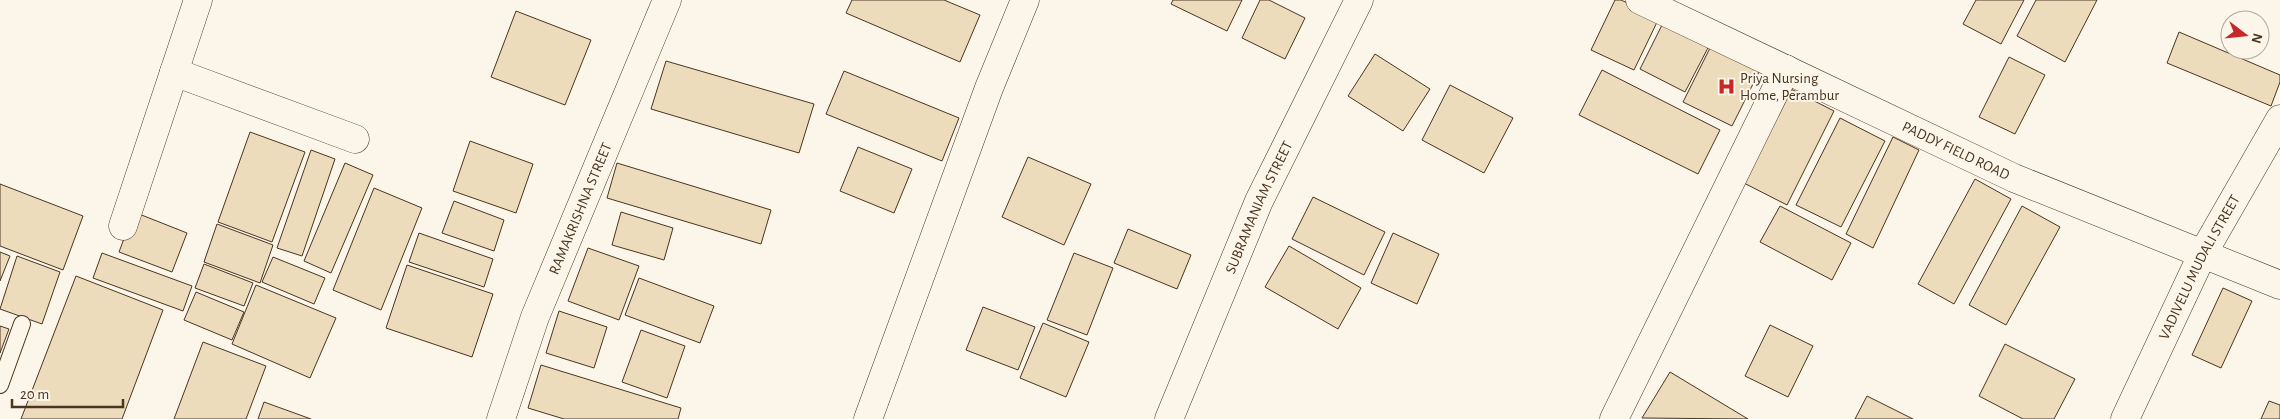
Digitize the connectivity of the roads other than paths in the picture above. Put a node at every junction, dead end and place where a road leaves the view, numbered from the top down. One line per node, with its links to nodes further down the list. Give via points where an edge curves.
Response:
1 (198, 0): 7 (street)
2 (667, 0): 15 (street, RAMAKRISHNA STREET, via 535,318)
3 (1025, 0): 16 (street, via 989,88)
4 (1359, 0): 17 (street, SUBRAMANIAM STREET, via 1259,201)
5 (1640, 0): 6 (street, PADDY FIELD ROAD)
6 (1786, 69): 11 (street, PADDY FIELD ROAD, via 2014,178); 18 (street)
7 (174, 72): 9 (street); 10 (street)
8 (2280, 119): 11 (street, VADIVELU MUDALI STREET)
9 (355, 139)
10 (123, 226)
11 (2202, 255): 12 (street, PADDY FIELD ROAD); 19 (street, VADIVELU MUDALI STREET)
12 (2280, 285)
13 (22, 324): 14 (lane)
14 (0, 385)
15 (501, 419)
16 (868, 419)
17 (1169, 419)
18 (1614, 419)
19 (2125, 419)

